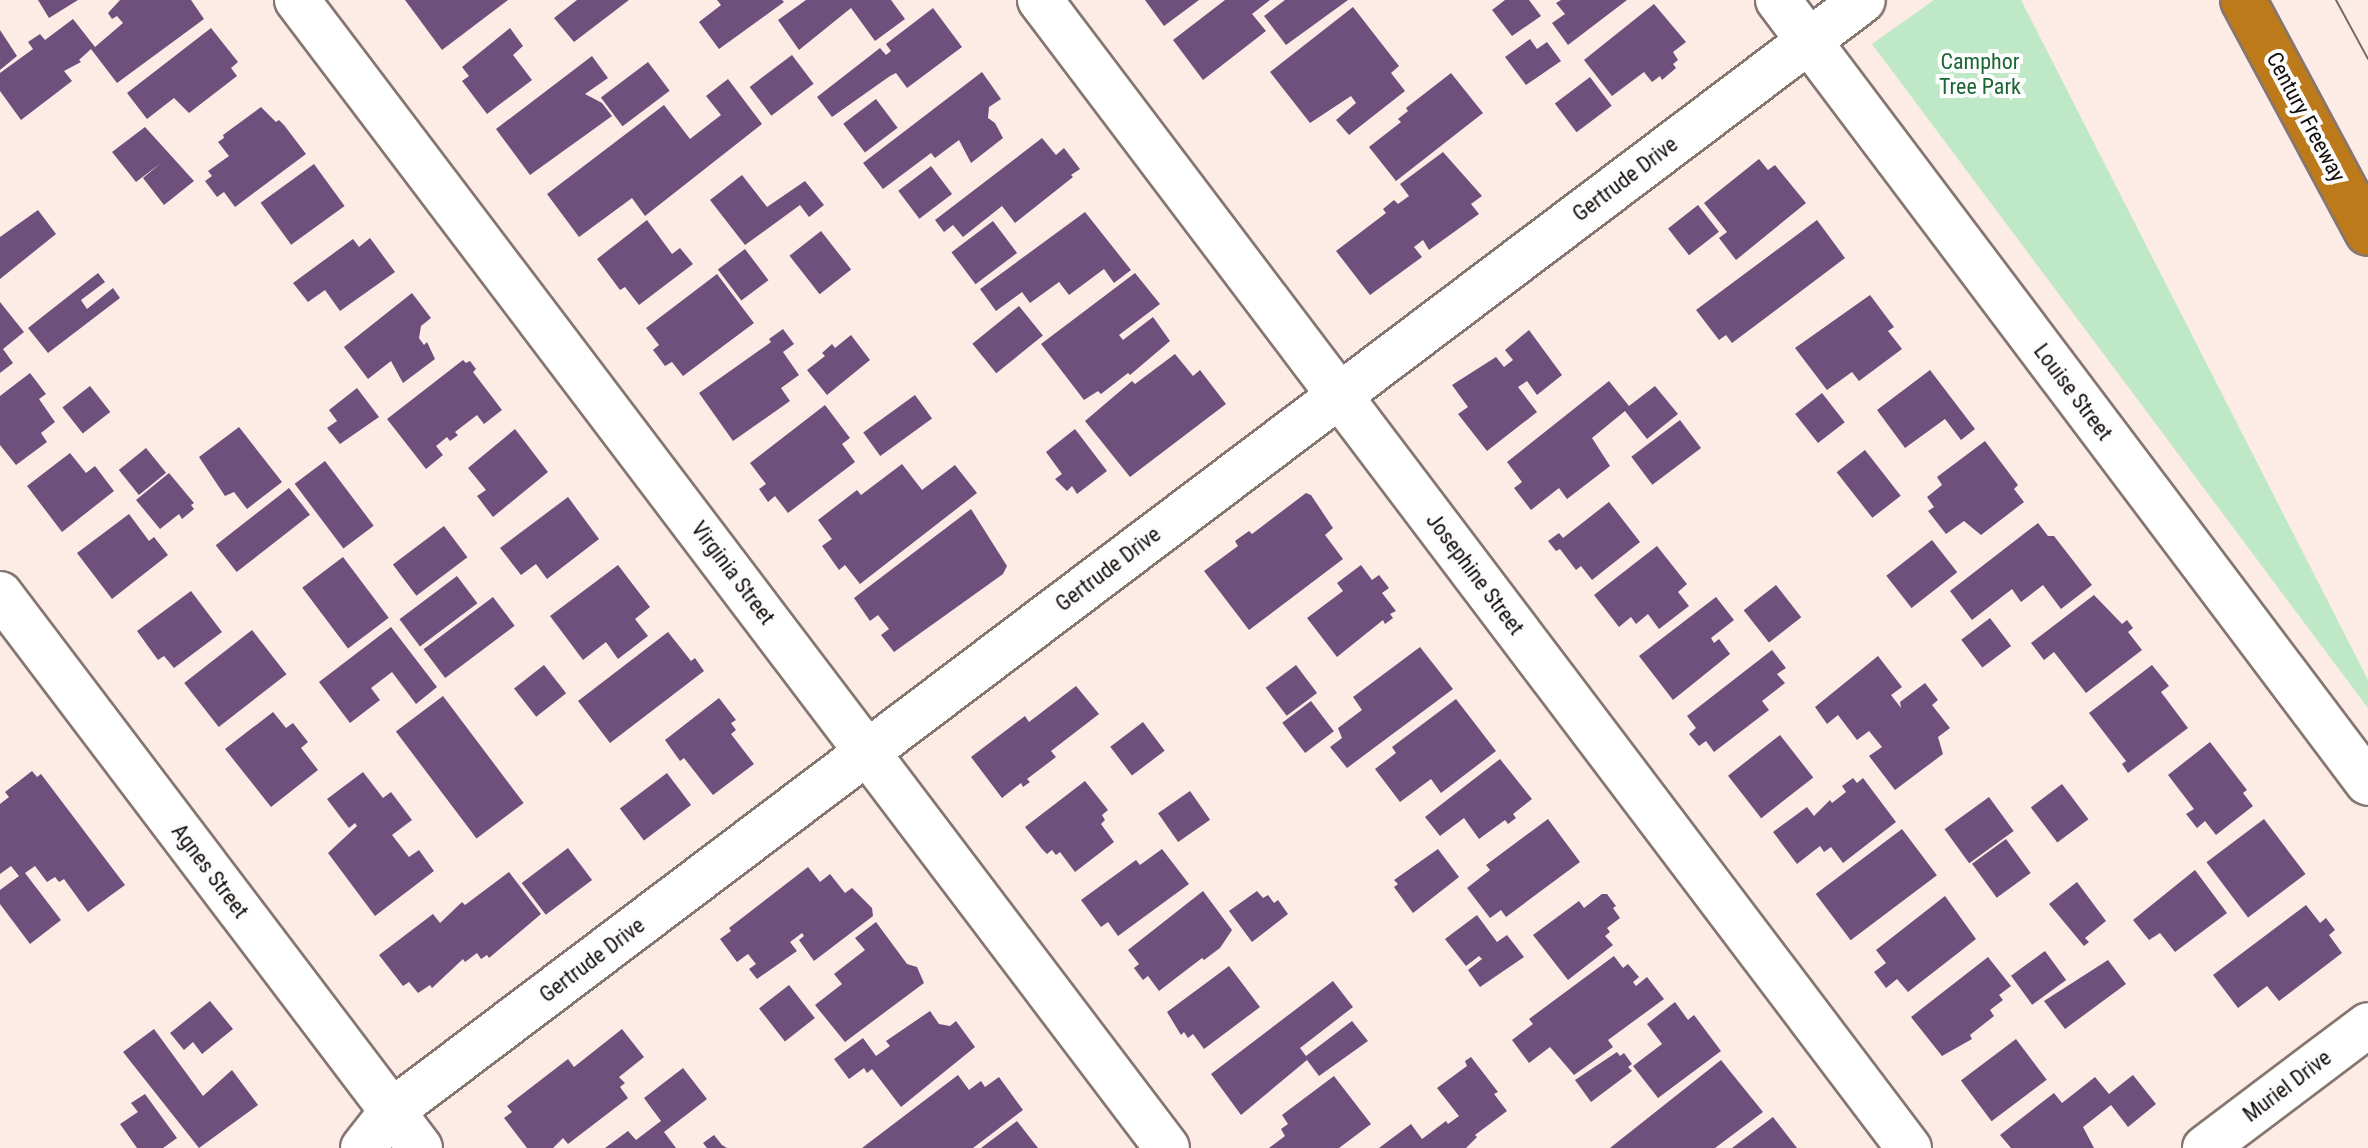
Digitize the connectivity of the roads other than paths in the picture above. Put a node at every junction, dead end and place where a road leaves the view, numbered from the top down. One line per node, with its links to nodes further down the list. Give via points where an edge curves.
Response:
1 (297, 0): 11 (street, Virginia Street)
2 (1040, 0): 8 (street, Josephine Street)
3 (1778, 0): 6 (street, Louise Street)
4 (1863, 0): 6 (street, Gertrude Drive)
5 (2243, 0): 7 (highway, Century Freeway)
6 (1809, 41): 8 (street, Gertrude Drive); 12 (street, Louise Street)
7 (2368, 233)
8 (1339, 394): 11 (street, Gertrude Drive); 18 (street, Josephine Street)
9 (0, 594): 10 (street, Agnes Street)
10 (14, 642): 14 (street, Agnes Street)
11 (868, 751): 14 (street, Gertrude Drive); 17 (street, Virginia Street)
12 (2368, 783)
13 (2368, 1025): 19 (street, Muriel Drive)
14 (392, 1111): 15 (street, Gertrude Drive); 16 (street, Agnes Street)
15 (363, 1148)
16 (420, 1148)
17 (1167, 1148)
18 (1909, 1148)
19 (2205, 1148)

